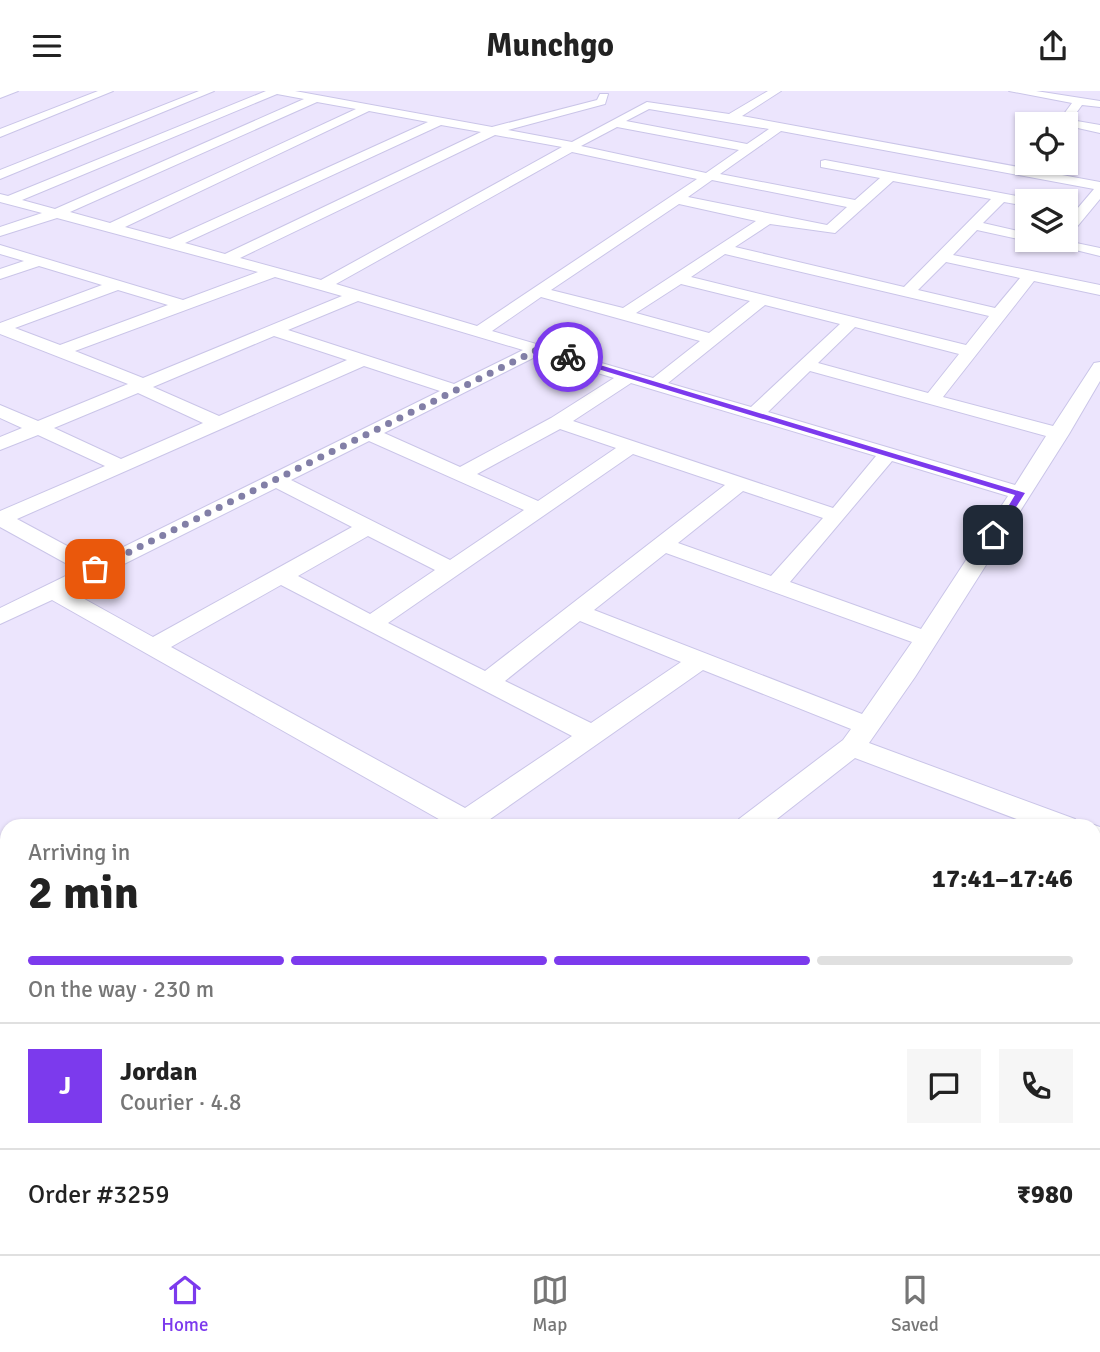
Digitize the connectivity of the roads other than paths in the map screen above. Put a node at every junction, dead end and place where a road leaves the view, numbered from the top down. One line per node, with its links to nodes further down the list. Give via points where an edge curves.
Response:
1 (13, 91): 9 (street)
2 (108, 91): 21 (street)
3 (176, 91): 18 (street)
4 (209, 91): 32 (street)
5 (276, 91): 10 (street); 38 (street)
6 (776, 91): 16 (street)
7 (1014, 91): 12 (street)
8 (584, 93): 11 (street)
9 (0, 95)
10 (316, 98): 15 (street); 44 (street)
11 (615, 98): 13 (street); 24 (street)
12 (1079, 101): 14 (street); 23 (street, via 1064,122)
13 (650, 103): 16 (street); 20 (street)
14 (1100, 104)
15 (367, 108): 19 (street); 48 (street)
16 (731, 118): 22 (street)
17 (0, 119): 21 (street)
18 (100, 120)
19 (440, 121): 24 (street); 51 (street)
20 (617, 123): 26 (street); 28 (street)
21 (22, 124): 25 (street)
22 (779, 127): 27 (street); 29 (street)
23 (1100, 129)
24 (495, 130): 28 (street); 57 (street)
25 (0, 133)
26 (684, 135): 29 (street); 30 (street)
27 (855, 141): 31 (street); 35 (street)
28 (573, 147): 30 (street); 64 (street)
29 (749, 148): 33 (street)
30 (639, 162): 33 (street)
31 (816, 171): 34 (street); 36 (street)
32 (0, 176)
33 (709, 176): 36 (street); 39 (street)
34 (890, 176): 37 (street); 41 (street)
35 (1100, 188): 43 (street)
36 (788, 191): 41 (street)
37 (1001, 197): 40 (street); 47 (street)
38 (5, 199): 44 (street)
39 (677, 199): 46 (street); 66 (street)
40 (1015, 200)
41 (858, 205): 46 (street, via 824,231)
42 (1078, 211): 43 (street)
43 (1082, 212): 45 (street)
44 (57, 213): 48 (street); 49 (street)
45 (1078, 216)
46 (768, 219): 54 (street)
47 (973, 225): 50 (street); 56 (street)
48 (113, 228): 51 (street)
49 (0, 232)
50 (1015, 234)
51 (172, 244): 57 (street)
52 (1078, 245): 55 (street)
53 (0, 249): 58 (street)
54 (724, 249): 62 (street); 67 (street)
55 (1100, 252)
56 (943, 257): 61 (street); 67 (street)
57 (226, 259): 59 (street)
58 (39, 261): 60 (street); 63 (street)
59 (273, 272): 64 (street); 70 (street)
60 (0, 274)
61 (1031, 275): 65 (street); 72 (street)
62 (680, 279): 69 (street); 71 (street)
63 (117, 285): 70 (street); 74 (street)
64 (323, 285): 68 (street)
65 (1100, 290)
66 (539, 292): 71 (street); 76 (street)
67 (907, 293): 72 (street)
68 (358, 295): 75 (street); 76 (street)
69 (762, 299): 73 (street); 77 (street)
70 (184, 305): 79 (street)
71 (620, 314): 77 (street)
72 (999, 314): 80 (street)
73 (851, 322): 80 (street); 82 (street)
74 (1, 328): 79 (street)
75 (272, 331): 81 (street); 86 (street)
76 (479, 332): 78 (street)
77 (712, 339): 85 (street)
78 (539, 349): 84 (street); 87 (street)
79 (60, 351): 86 (street)
80 (970, 351): 88 (street)
81 (363, 360): 87 (street); 92 (street)
82 (806, 365): 88 (street); 90 (street)
83 (1100, 367): 95 (street)
84 (629, 376): 85 (street); 91 (street)
85 (656, 384): 90 (street)
86 (140, 385): 92 (street); 93 (street)
87 (454, 390): 94 (street)
88 (932, 399): 95 (street)
89 (0, 411): 93 (street)
90 (755, 414): 98 (street)
91 (558, 422): 97 (street); 100 (street)
92 (218, 423): 99 (street)
93 (41, 428): 96 (street); 99 (street)
94 (367, 433): 100 (street); 101 (street)
95 (1060, 434): 103 (street)
96 (0, 444)
97 (629, 448): 102 (street); 104 (street)
98 (887, 455): 103 (street); 105 (street)
99 (121, 466): 106 (street)
100 (460, 475): 104 (street)
101 (274, 479): 107 (street); 109 (street)
102 (739, 484): 105 (street); 108 (street)
103 (1020, 493): 117 (street)
104 (539, 509): 110 (street)
105 (837, 516): 112 (street)
106 (0, 519): 109 (street)
107 (368, 527): 110 (street); 111 (street)
108 (662, 544): 112 (street); 114 (street)
109 (95, 569): 113 (street)
110 (450, 569): 116 (street)
111 (280, 577): 116 (street); 118 (street)
112 (775, 585): 117 (street)
113 (54, 592): 115 (street); 118 (street)
114 (577, 612): 119 (street); 120 (street)
115 (0, 617)
116 (371, 624): 120 (street)
117 (926, 639): 122 (street)
118 (152, 648): 123 (street)
119 (701, 660): 121 (street); 122 (street)
120 (488, 682): 121 (street)
121 (592, 735): 124 (street)
122 (859, 736): 125 (street); 126 (street)
123 (461, 819)
124 (477, 819)
125 (758, 819)
126 (1019, 819)

